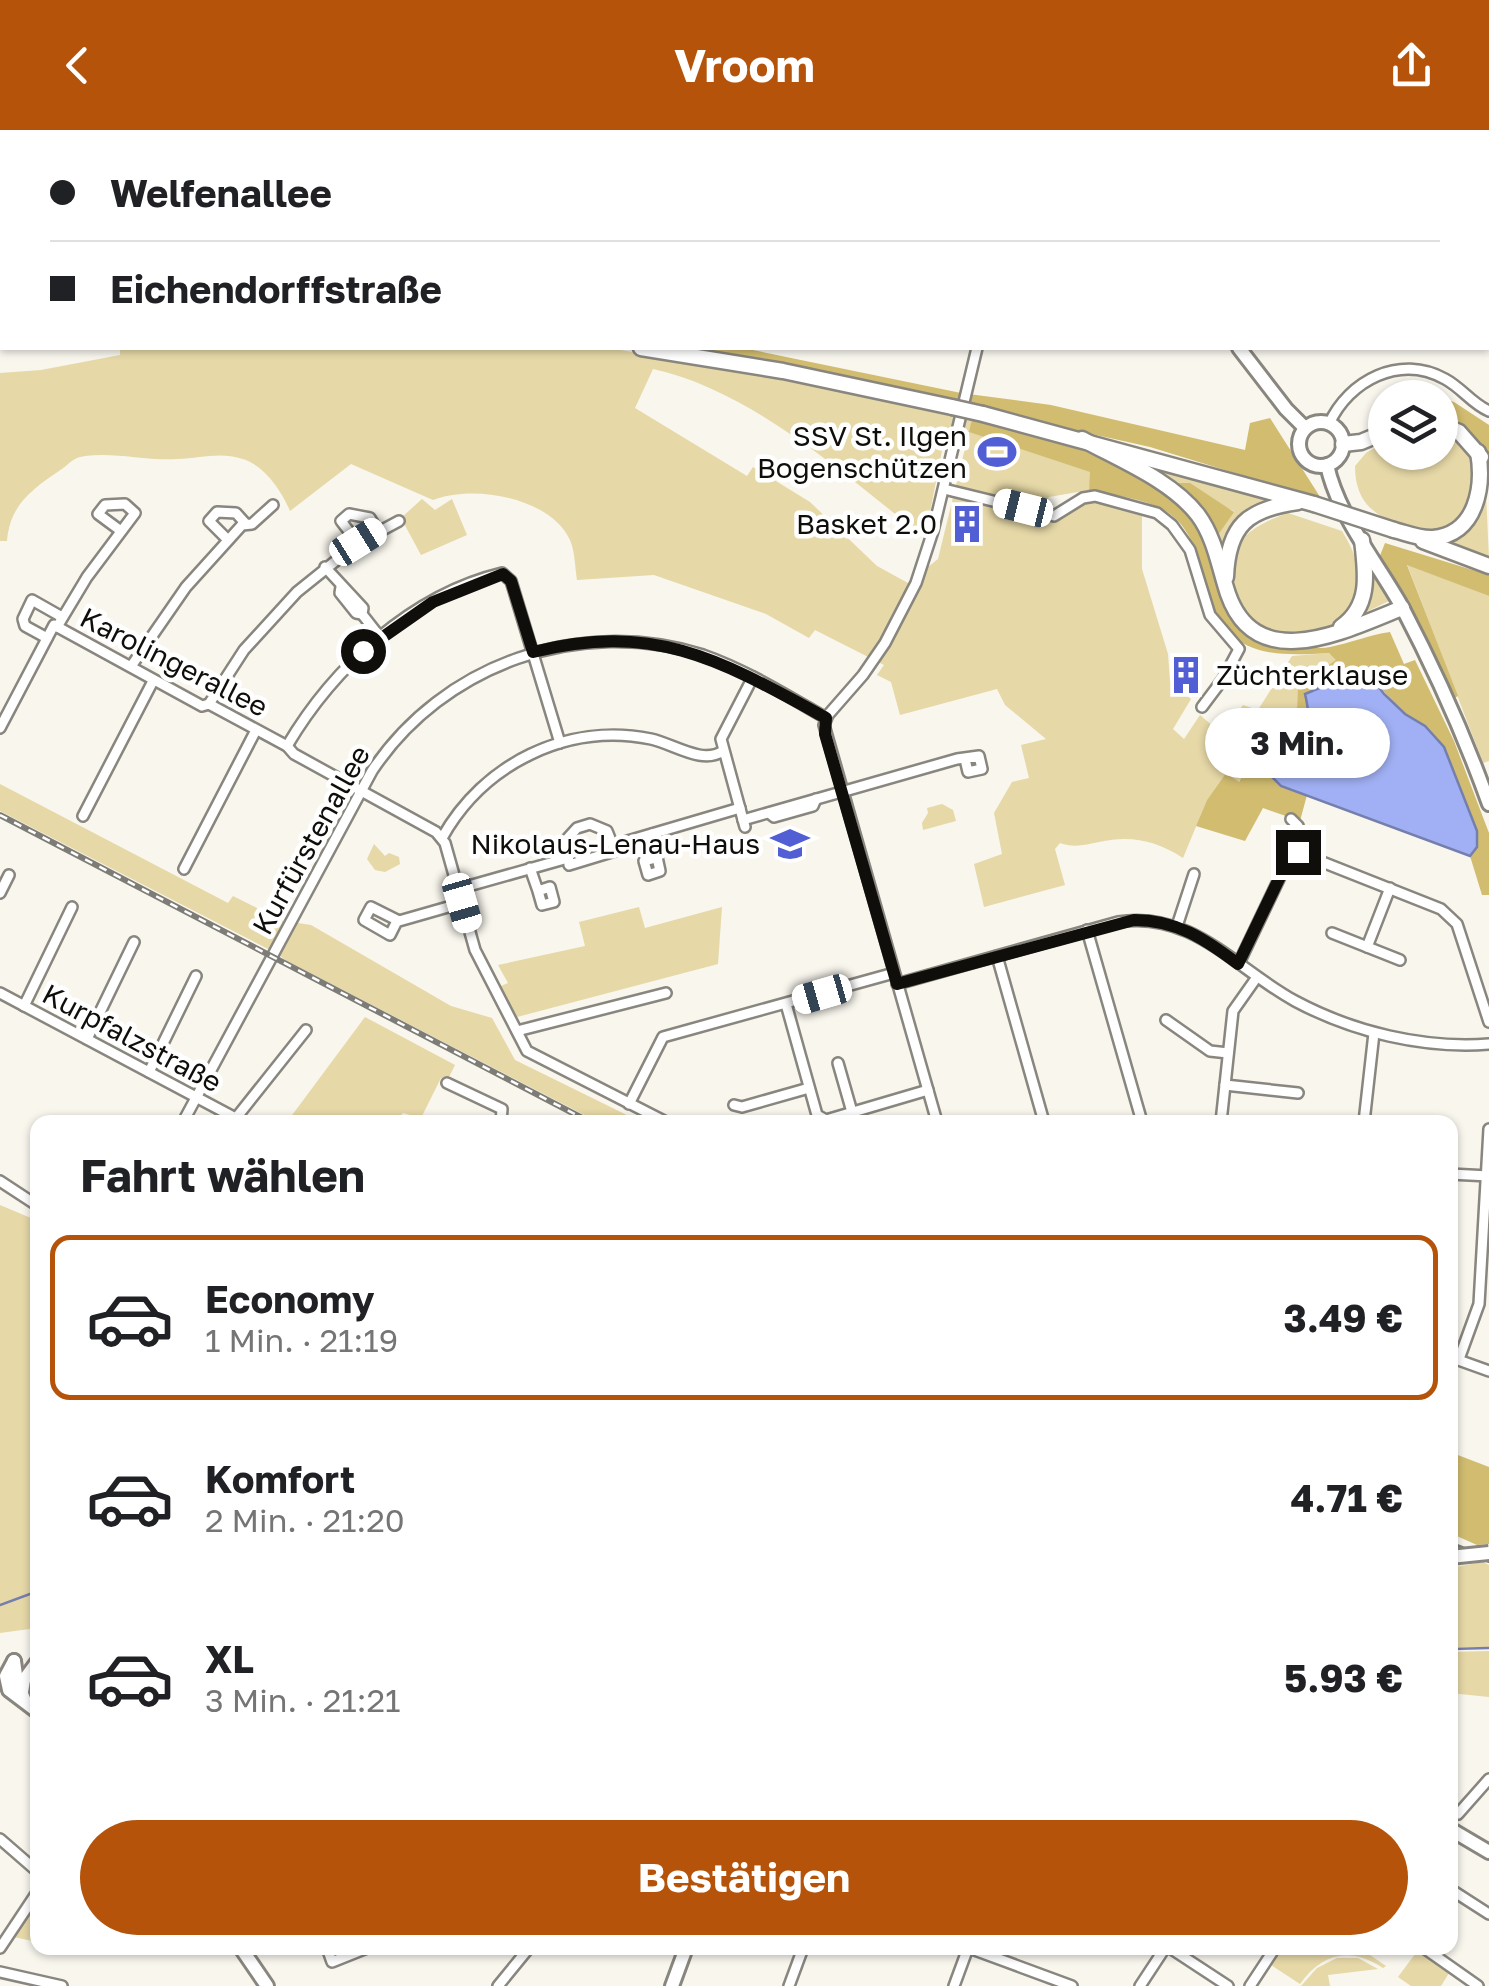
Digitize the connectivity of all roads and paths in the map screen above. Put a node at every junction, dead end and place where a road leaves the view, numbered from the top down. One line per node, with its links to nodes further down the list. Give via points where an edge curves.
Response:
1 (653, 350): 4 (main road)
2 (977, 350): 4 (street)
3 (1241, 350): 7 (street)
4 (958, 405): 9 (main road, bridge); 15 (street)
5 (1489, 412): 6 (street, via 1447,380 1396,370 1358,387)
6 (1329, 424): 7 (street); 11 (street)
7 (1306, 428): 13 (street, via 1299,441 1302,455)
8 (1458, 432): 12 (main road)
9 (1082, 439): 16 (main road); 28 (main road, via 1191,507)
10 (1368, 439): 11 (main road)
11 (1342, 444): 13 (street)
12 (1478, 452): 14 (main road); 21 (main road, via 1481,488 1468,518 1428,539)
13 (1327, 465): 24 (street)
14 (1489, 482)
15 (944, 489): 39 (street, via 1054,516 1094,496 1164,518 1188,546 1213,620 1239,649); 40 (street, via 906,607 864,675)
16 (1310, 502): 21 (main road, bridge); 28 (main road, via 1266,507 1242,523 1228,549)
17 (273, 505): 19 (street)
18 (399, 521): 20 (street)
19 (242, 526): 23 (street); 23 (street, via 236,513 217,512 209,521)
20 (378, 530): 25 (street); 25 (street, via 370,518 349,514 341,521)
21 (1394, 530): 26 (main road)
22 (120, 531): 30 (street)
23 (228, 540): 35 (street, via 172,605)
24 (1362, 540): 29 (street); 33 (main road, via 1364,596 1353,618)
25 (358, 542): 27 (street)
26 (1489, 566)
27 (325, 568): 32 (street, via 363,608); 38 (street, via 262,628)
28 (1225, 582): 33 (main road, via 1238,612 1261,632 1296,642)
29 (1402, 608): 33 (main road); 49 (street)
30 (60, 622): 31 (street, Karolingerallee); 31 (street, Karolingerallee, via 32,600 25,626); 35 (street, Karolingerallee)
31 (48, 638): 41 (street)
32 (380, 638): 34 (street, via 445,596 503,574); 44 (street, via 330,685)
33 (1324, 639)
34 (533, 652): 36 (street, Kurfürstenallee, via 587,642 652,644); 43 (street); 47 (street, Kurfürstenallee, via 437,701 396,740)
35 (132, 666): 37 (street, Karolingerallee)
36 (753, 677): 40 (street, Kurfürstenallee); 45 (street, via 722,733)
37 (153, 681): 38 (street, Karolingerallee); 51 (street)
38 (209, 704): 42 (street, Karolingerallee)
39 (1202, 707)
40 (826, 718): 48 (street)
41 (0, 728)
42 (256, 730): 44 (street, Karolingerallee); 60 (street)
43 (560, 743): 45 (street, via 624,736 706,758); 54 (street, via 494,776 458,811)
44 (287, 746): 47 (street, Karolingerallee)
45 (724, 751): 50 (street)
46 (965, 760): 48 (street)
47 (361, 790): 54 (street, Karolingerallee); 100 (street, Kurfürstenallee)
48 (842, 792): 50 (street, via 744,824); 80 (street)
49 (1489, 804)
50 (740, 808): 53 (street)
51 (83, 816)
52 (1291, 819): 56 (street, via 1298,828)
53 (652, 834): 55 (street); 58 (street)
54 (442, 838): 64 (street)
55 (614, 844): 57 (street, via 616,851 581,862 569,865); 57 (street, via 604,829 584,824 568,836)
56 (1293, 852): 63 (street); 77 (street)
57 (568, 858): 59 (street)
58 (656, 858)
59 (530, 868): 64 (street); 65 (street)
60 (184, 869)
61 (1194, 874): 70 (street)
62 (9, 875): 66 (street)
63 (1390, 888): 74 (street); 86 (street, via 1454,920)
64 (458, 889): 67 (street)
65 (538, 891)
66 (0, 893)
67 (462, 903): 69 (street); 88 (street, via 476,950)
68 (72, 907): 84 (street)
69 (397, 921)
70 (1177, 926): 71 (street, via 1134,920); 77 (street)
71 (1087, 930): 75 (street); 113 (street)
72 (1332, 933): 74 (street)
73 (134, 942): 90 (street)
74 (1367, 947): 76 (street)
75 (997, 956): 80 (street); 112 (street)
76 (1400, 960)
77 (1238, 964): 79 (street)
78 (196, 976): 94 (street)
79 (1257, 977): 89 (street, via 1309,1008); 92 (street, via 1233,1010)
80 (896, 979): 83 (street); 98 (street)
81 (0, 993): 84 (street, Kurpfalzstraße)
82 (666, 993): 88 (street)
83 (786, 1004): 97 (street); 101 (street, via 663,1037)
84 (24, 1006): 90 (street, Kurpfalzstraße)
85 (1166, 1020): 92 (street, via 1210,1051)
86 (1489, 1022)
87 (306, 1030): 106 (street)
88 (517, 1031): 101 (street, via 528,1051)
89 (1374, 1033): 91 (street); 115 (street)
90 (87, 1039): 94 (street, Kurpfalzstraße)
91 (1489, 1044)
92 (1228, 1053): 96 (street)
93 (838, 1063): 103 (street)
94 (149, 1072): 100 (street, Kurpfalzstraße)
95 (446, 1083): 107 (street, via 502,1109)
96 (1225, 1085): 99 (street); 114 (street)
97 (810, 1088): 102 (street); 109 (street)
98 (928, 1090): 103 (street); 111 (street)
99 (1298, 1093)
100 (198, 1098): 104 (street, Kurfürstenallee); 105 (street, Kurpfalzstraße)
101 (629, 1104): 108 (street)
102 (734, 1105)
103 (852, 1112): 110 (street)
104 (187, 1115)
105 (230, 1115)
106 (244, 1115)
107 (502, 1115)
108 (652, 1115)
109 (817, 1115)
110 (842, 1115)
111 (935, 1115)
112 (1042, 1115)
113 (1140, 1115)
114 (1222, 1115)
115 (1365, 1115)
116 (1489, 1129): 118 (street)
117 (1458, 1174): 118 (street)
118 (1488, 1176): 121 (street, via 1479,1304)
119 (0, 1181): 120 (street)
120 (30, 1201)
121 (1458, 1349)
122 (1458, 1359): 123 (street)
123 (1489, 1371)
124 (1489, 1553): 125 (street, bridge)
125 (1458, 1556)
126 (7, 1662): 128 (street); 129 (street)
127 (30, 1671): 129 (street, via 24,1680)
128 (4, 1683): 129 (street)
129 (30, 1704)
130 (1489, 1779): 131 (street)
131 (1458, 1814)
132 (1458, 1834): 134 (street)
133 (0, 1839): 135 (street)
134 (1489, 1852)
135 (30, 1865)
136 (1458, 1895): 138 (street)
137 (30, 1903): 139 (street)
138 (1489, 1914)
139 (1, 1943)
140 (246, 1955): 154 (street)
141 (329, 1955): 142 (street, via 332,1962)
142 (350, 1955)
143 (522, 1955): 155 (street)
144 (683, 1955): 156 (street)
145 (800, 1955): 157 (street)
146 (966, 1955): 158 (street)
147 (988, 1955): 159 (street)
148 (1163, 1955): 160 (street)
149 (1179, 1955): 161 (street)
150 (1270, 1955): 162 (street)
151 (1434, 1955): 163 (street)
152 (0, 1972): 153 (street)
153 (62, 1986)
154 (267, 1986)
155 (498, 1986)
156 (672, 1986)
157 (788, 1986)
158 (954, 1986)
159 (1072, 1986)
160 (1140, 1986)
161 (1228, 1986)
162 (1250, 1986)
163 (1478, 1986)

